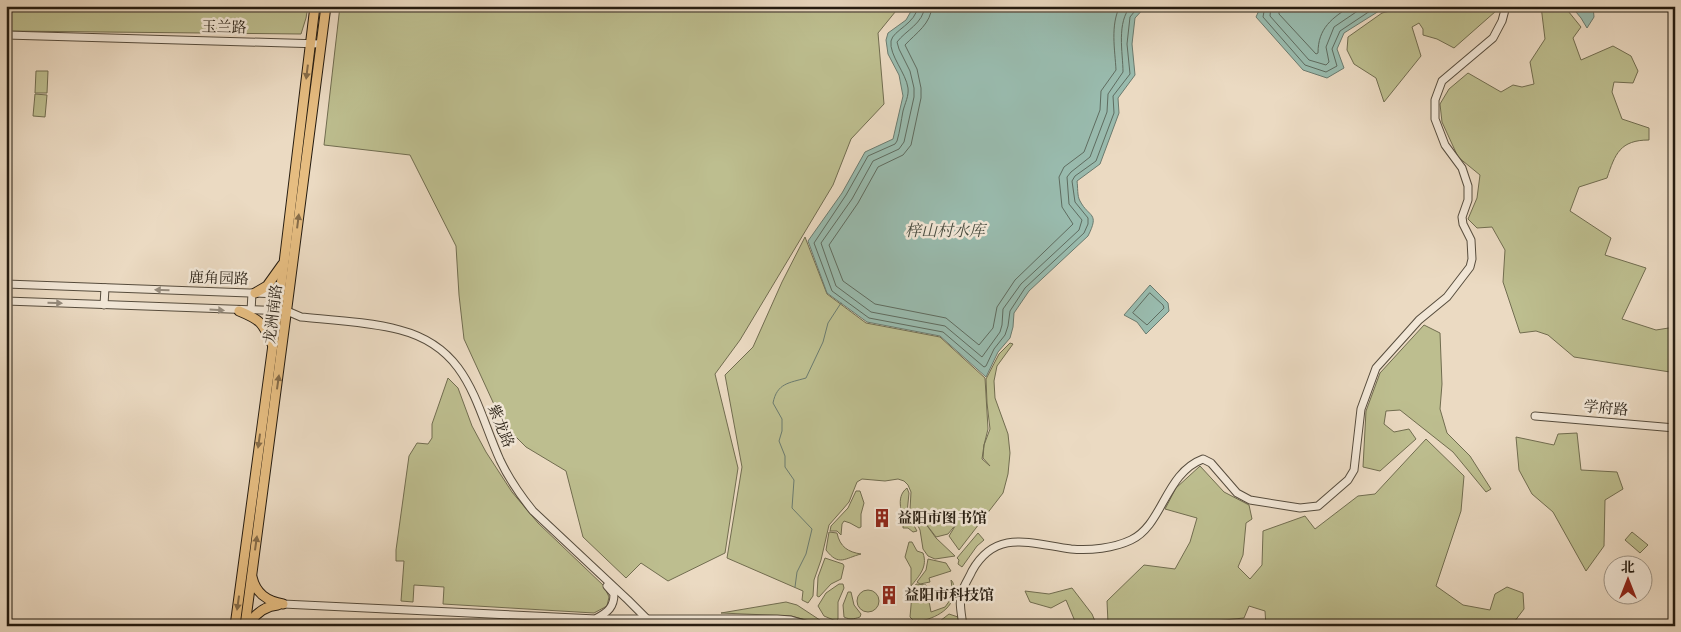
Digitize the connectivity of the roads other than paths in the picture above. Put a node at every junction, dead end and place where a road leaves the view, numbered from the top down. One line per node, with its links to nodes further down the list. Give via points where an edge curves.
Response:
1 (315, 6): 5 (main road, 龙洲南路)
2 (326, 6): 6 (main road, 龙洲南路)
3 (1506, 6): 31 (street, via 1493,38 1442,81 1435,100 1435,119 1445,145 1462,168 1468,186 1468,200 1462,217 1471,240 1470,267 1447,297 1419,320 1376,368 1361,409 1354,470 1348,480 1318,506 1300,508 1250,500 1237,493 1211,463 1203,459 1193,462 1172,485 1151,523 1133,539 1113,546 1079,549 1009,542 989,551 976,565 961,593)
4 (6, 35): 5 (street, 玉兰路)
5 (310, 43): 6 (street, 玉兰路); 7 (main road, 龙洲南路, one-way to 7)
6 (321, 44): 17 (main road, 龙洲南路, one-way to 6)
7 (284, 263): 10 (main road, via 266,286); 11 (main road, 龙洲南路)
8 (6, 284): 9 (street, 鹿角园路)
9 (105, 288): 10 (street, 鹿角园路, one-way to 9); 13 (street)
10 (254, 293): 11 (street, 鹿角园路); 15 (street)
11 (279, 294): 16 (main road, 龙洲南路); 17 (street)
12 (6, 301): 13 (street, one-way to 13)
13 (104, 305): 14 (street, one-way to 14)
14 (239, 311): 15 (street); 18 (main road, via 255,317 264,326)
15 (251, 311): 16 (street)
16 (277, 312): 17 (street); 18 (main road, 龙洲南路)
17 (287, 312): 21 (street, 紫龙路, via 301,317 400,330 431,342 444,352 470,384 500,459 515,487 533,512); 22 (main road, 龙洲南路, one-way to 17)
18 (272, 344): 27 (main road, 龙洲南路, one-way to 27)
19 (1535, 416): 20 (street, 学府路)
20 (1675, 428)
21 (582, 558): 24 (street, via 614,594 612,606); 26 (street, 紫龙路)
22 (252, 575): 23 (main road, via 253,583 264,597); 28 (main road, 龙洲南路)
23 (283, 604): 24 (street); 28 (main road, via 261,610)
24 (596, 619): 26 (street)
25 (681, 619): 26 (street); 29 (street); 30 (street, via 777,619)
26 (649, 622)
27 (235, 626)
28 (246, 626)
29 (671, 626)
30 (811, 626)
31 (963, 626)

